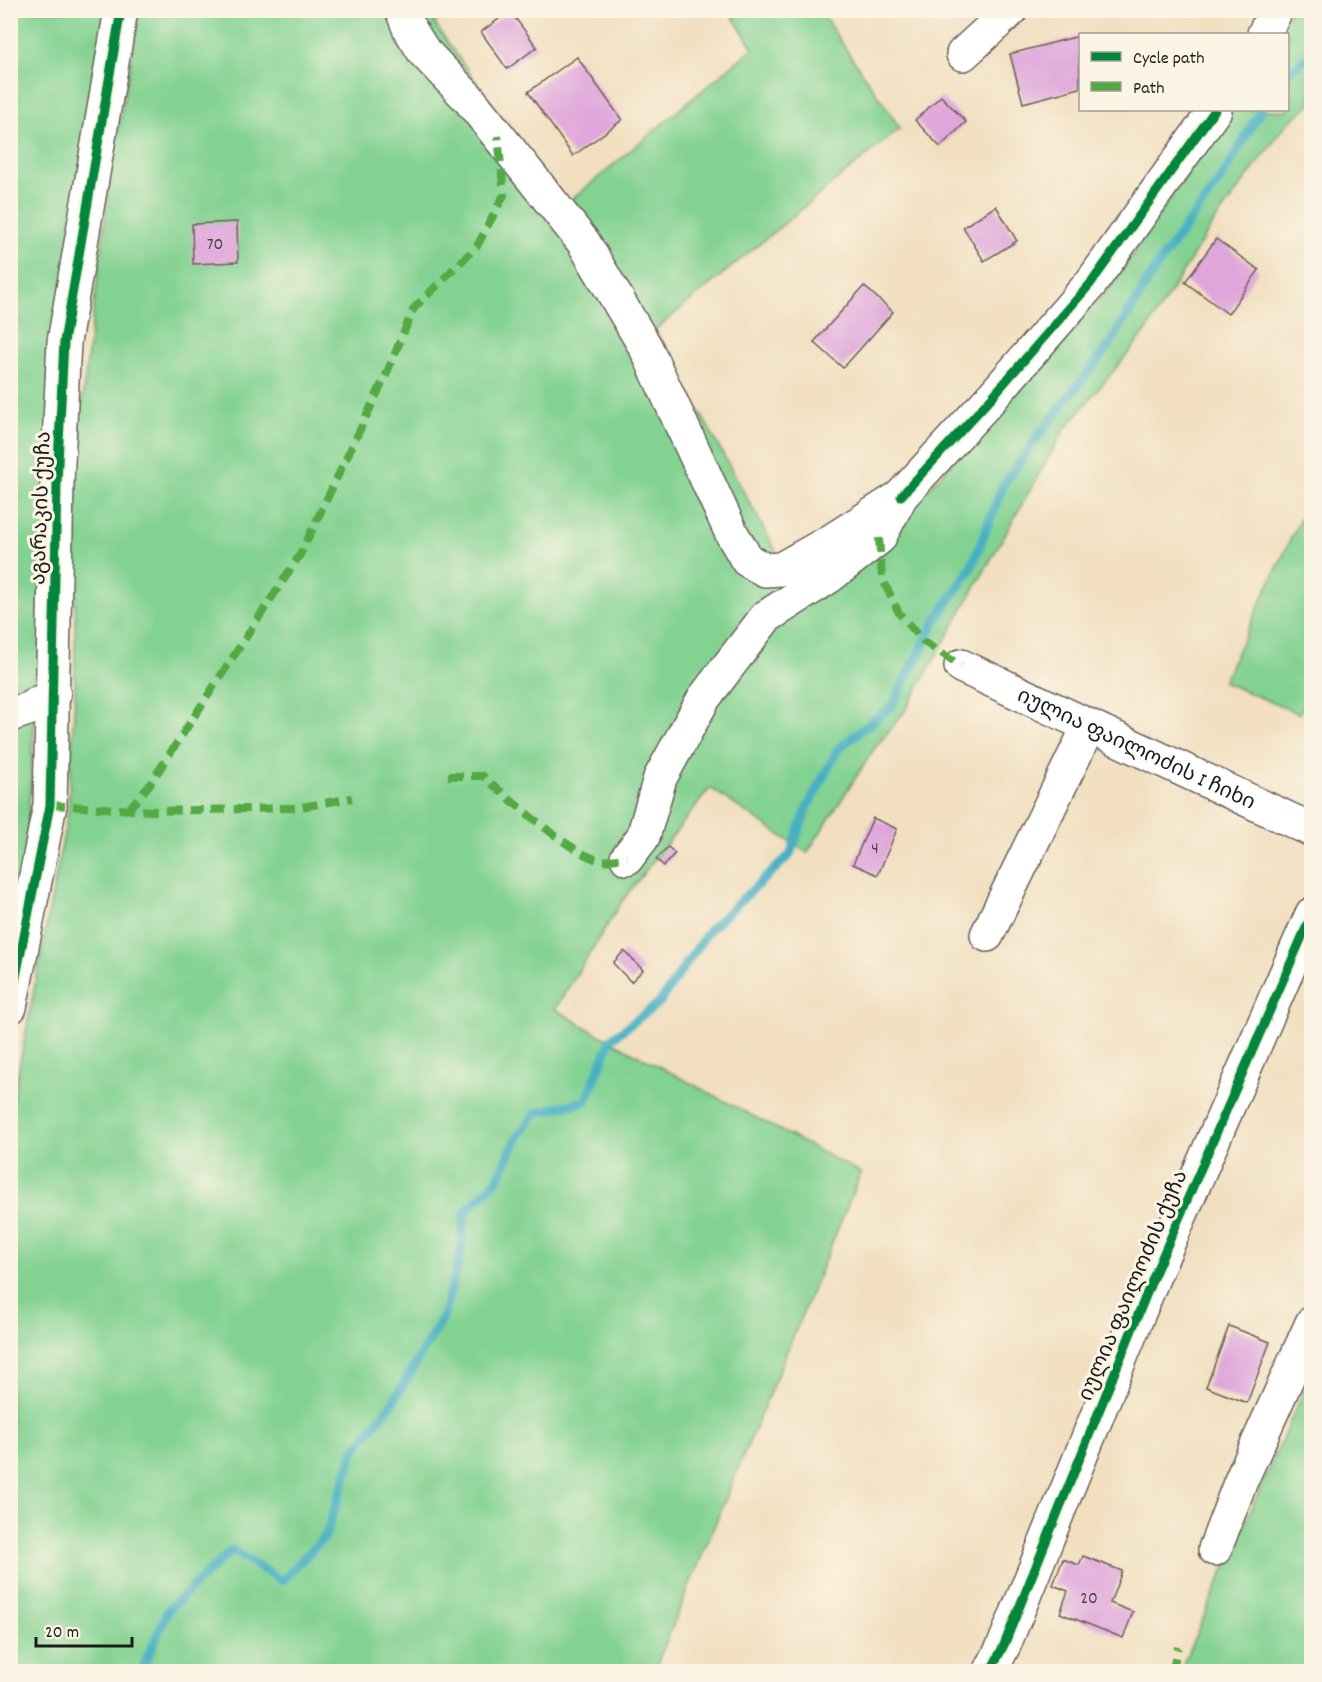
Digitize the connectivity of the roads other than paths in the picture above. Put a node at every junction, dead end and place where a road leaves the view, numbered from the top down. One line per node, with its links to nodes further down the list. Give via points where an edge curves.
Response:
1 (122, 10): 10 (street, აგარაკის ქუჩა, via 64,342)
2 (402, 10): 8 (street, via 424,52 469,99 584,243 646,348 747,560 765,570 781,569)
3 (1011, 10): 6 (street)
4 (1276, 10): 5 (street)
5 (1264, 33)
6 (963, 54)
7 (1214, 111): 8 (street, via 1091,283)
8 (901, 496): 14 (street, via 879,538 830,576 766,617 704,698 660,778 643,837)
9 (961, 666): 12 (street, იულია ფაილოძის I ჩიხი)
10 (54, 694): 11 (street); 17 (street, აგარაკის ქუჩა, via 50,806)
11 (10, 716)
12 (1089, 726): 13 (street, იულია ფაილოძის I ჩიხი); 16 (street)
13 (1311, 830)
14 (627, 858)
15 (1311, 914): 20 (street, იულია ფაილოძის ქუჩა, via 1153,1278)
16 (987, 935)
17 (10, 1007)
18 (1311, 1323): 19 (street)
19 (1215, 1549)
20 (990, 1671)

